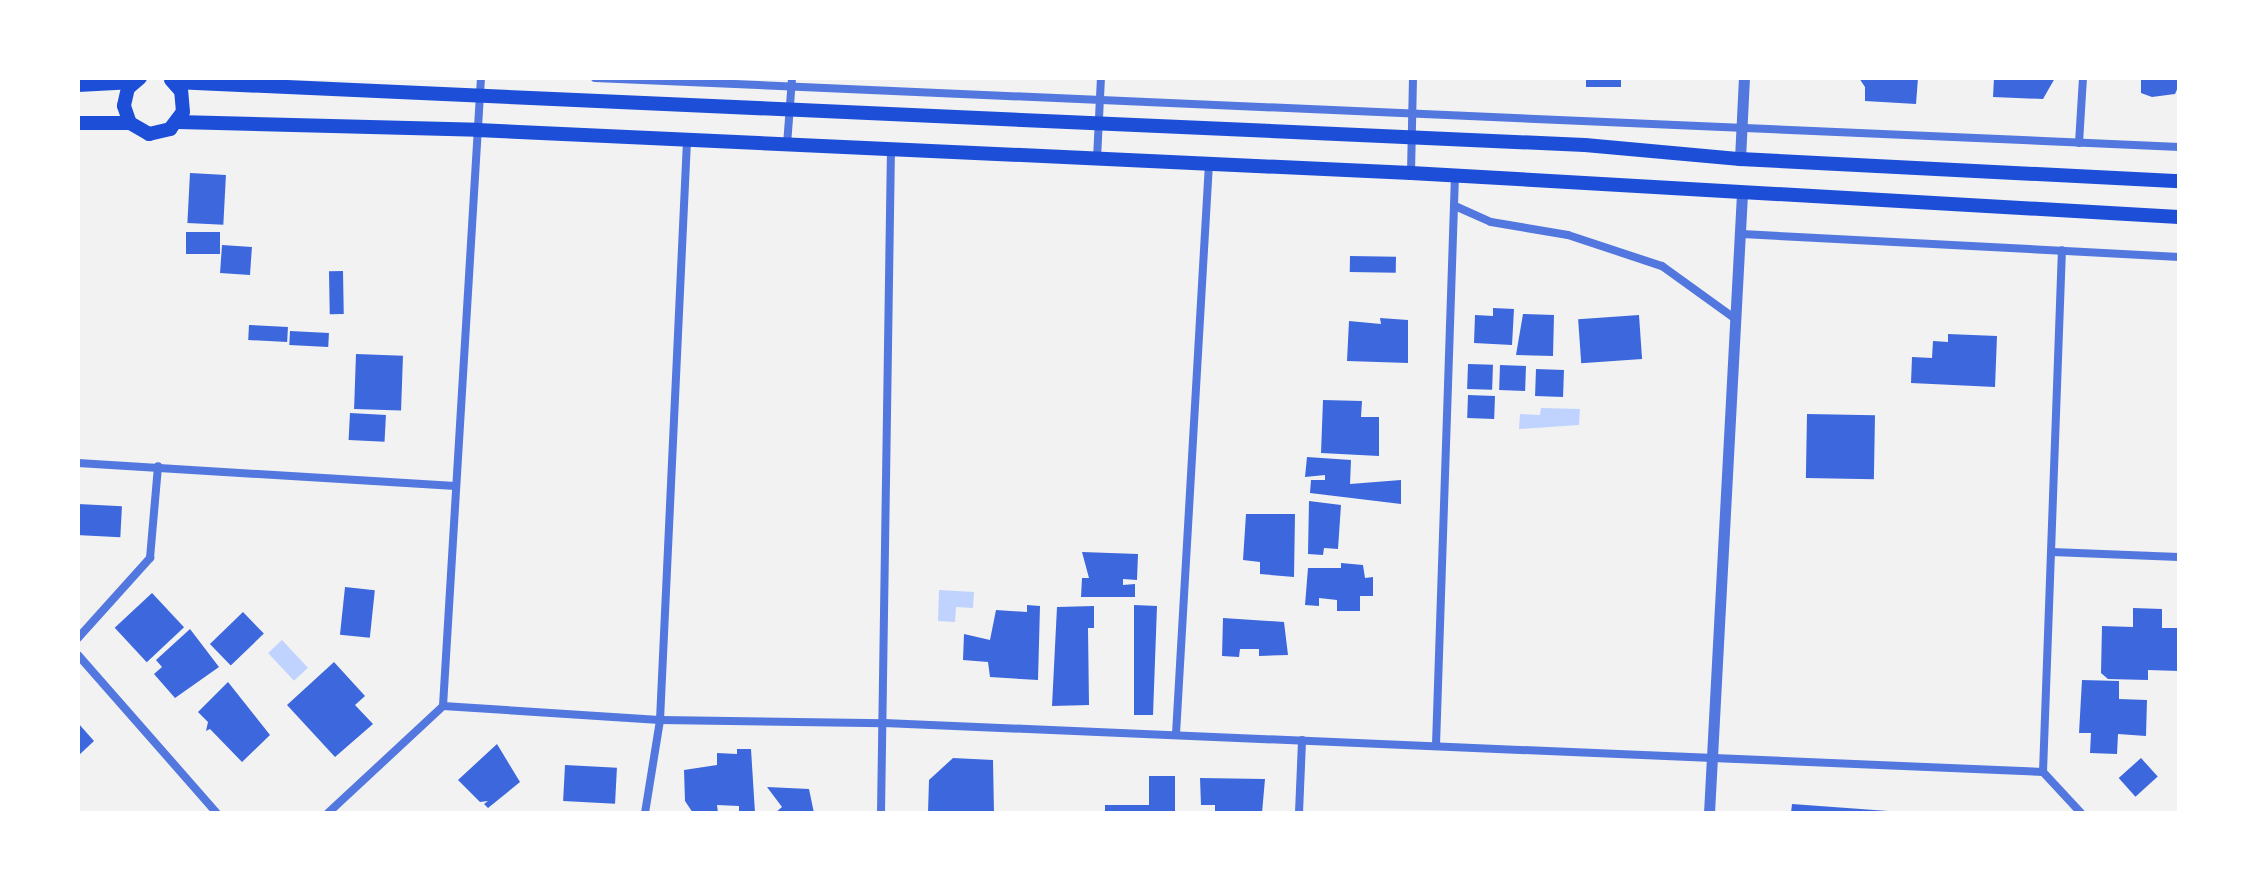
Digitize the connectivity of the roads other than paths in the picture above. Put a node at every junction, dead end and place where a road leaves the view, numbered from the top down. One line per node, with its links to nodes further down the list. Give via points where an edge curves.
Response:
1 (481, 78): 12 (street)
2 (595, 78): 11 (street)
3 (792, 78): 11 (street)
4 (1101, 78): 13 (street)
5 (1413, 78): 15 (street)
6 (1744, 78): 21 (street)
7 (2083, 78): 24 (street)
8 (137, 79): 10 (main road); 18 (main road, via 124,106)
9 (172, 79): 12 (main road); 16 (main road, via 184,101)
10 (78, 85)
11 (792, 90): 13 (street); 14 (street)
12 (479, 95): 14 (main road); 20 (street)
13 (1100, 104): 15 (street); 19 (street)
14 (790, 111): 19 (main road); 25 (street)
15 (1412, 117): 21 (street); 22 (street)
16 (178, 122): 18 (main road, via 149,134); 20 (main road)
17 (78, 123): 18 (main road)
18 (130, 123)
19 (1099, 124): 22 (main road); 28 (street)
20 (477, 130): 23 (main road); 43 (street)
21 (1742, 131): 24 (street); 29 (street)
22 (1411, 137): 29 (main road); 31 (street)
23 (687, 140): 25 (main road); 49 (street)
24 (2079, 143): 26 (street)
25 (787, 145): 27 (main road)
26 (2179, 147)
27 (891, 149): 28 (main road); 50 (street)
28 (1097, 159): 30 (main road)
29 (1740, 159): 33 (main road)
30 (1209, 164): 31 (main road); 51 (street)
31 (1411, 173): 32 (main road)
32 (1455, 175): 34 (main road); 35 (street)
33 (2179, 181)
34 (1742, 194): 36 (main road); 37 (street)
35 (1455, 206): 40 (street, via 1491,222 1568,235 1662,266); 53 (street)
36 (2179, 217)
37 (1742, 234): 38 (street); 40 (street)
38 (2062, 250): 39 (street); 44 (street)
39 (2179, 257)
40 (1737, 320): 54 (street)
41 (78, 463): 42 (street)
42 (158, 466): 43 (street); 46 (street, via 150,558)
43 (455, 486): 48 (street)
44 (2052, 552): 45 (street); 55 (street)
45 (2179, 557)
46 (78, 638)
47 (78, 655): 56 (street)
48 (443, 706): 49 (street); 57 (street)
49 (660, 720): 50 (street); 58 (street)
50 (884, 723): 51 (street); 59 (street)
51 (1176, 734): 52 (street)
52 (1302, 740): 53 (street); 60 (street)
53 (1436, 745): 54 (street)
54 (1712, 758): 55 (street); 61 (street)
55 (2043, 772): 62 (street)
56 (217, 813)
57 (328, 813)
58 (645, 813)
59 (881, 813)
60 (1299, 813)
61 (1709, 813)
62 (2081, 813)

